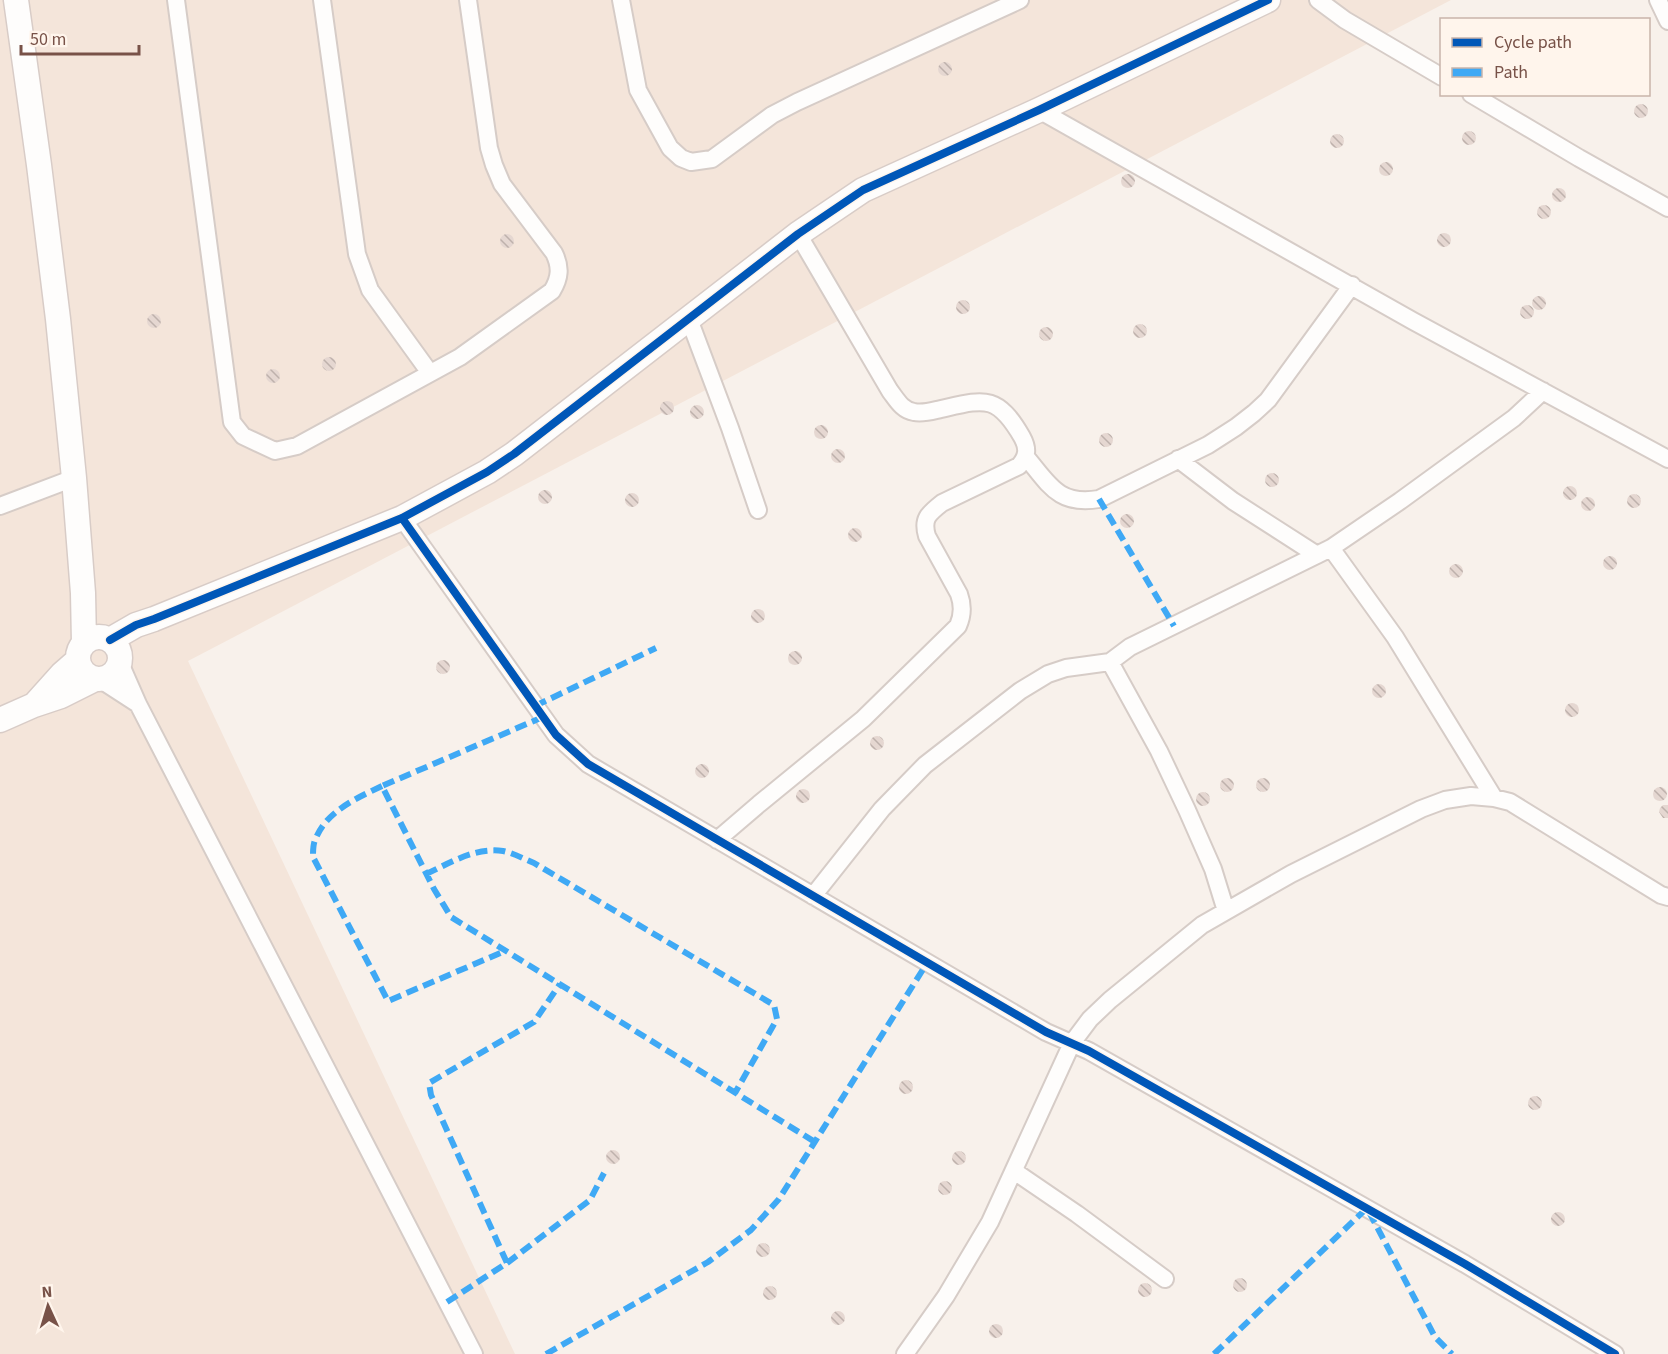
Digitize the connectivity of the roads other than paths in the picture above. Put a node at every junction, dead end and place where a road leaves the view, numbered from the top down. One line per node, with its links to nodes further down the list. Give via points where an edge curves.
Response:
1 (16, 0): 23 (street, via 58,319)
2 (176, 0): 18 (street, via 230,410 237,430 275,451 297,446)
3 (322, 0): 18 (street, via 357,254 370,290)
4 (468, 0): 18 (street, via 494,165 502,184 554,253 558,280 552,291 460,357)
5 (621, 0): 6 (street, via 638,90 670,148 691,162 712,159 772,115 797,102)
6 (1020, 0)
7 (1268, 0): 13 (street)
8 (1318, 0): 11 (street)
9 (1658, 0): 10 (street)
10 (1668, 21)
11 (1440, 76)
12 (1474, 96): 14 (street)
13 (1039, 110): 15 (street, via 863,190); 16 (street)
14 (1668, 208)
15 (798, 234): 17 (street); 20 (street, via 890,391 905,409 928,412 968,403 989,403 1011,418 1026,445)
16 (1352, 285): 19 (street); 21 (street, via 1268,400 1236,427)
17 (689, 319): 25 (street); 26 (street, via 514,454)
18 (430, 373)
19 (1543, 391): 22 (street); 27 (street, via 1514,418 1401,501)
20 (1026, 457): 21 (street, via 1059,494 1086,501 1099,499); 35 (street, via 1019,466 942,503 926,518 927,536 962,601 958,626 863,719)
21 (1178, 459): 27 (street, via 1233,501)
22 (1668, 459)
23 (74, 478): 24 (street); 28 (street, via 83,593)
24 (0, 506)
25 (758, 510)
26 (402, 518): 28 (street, via 135,625); 35 (street, via 556,735 588,764)
27 (1324, 551): 29 (street, via 1130,647); 34 (street, via 1395,637)
28 (103, 650): 30 (street, via 83,673); 31 (street, via 128,680); 32 (street, via 62,674)
29 (1110, 662): 36 (street, via 1048,674 925,765 882,808); 38 (street, via 1187,810 1213,869)
30 (98, 680): 31 (street); 32 (street)
31 (138, 704): 42 (street)
32 (34, 705): 33 (street)
33 (0, 720)
34 (1494, 798): 37 (street, via 1510,802); 38 (street, via 1471,796 1421,809)
35 (717, 840): 36 (street)
36 (813, 897): 39 (street, via 1046,1032)
37 (1668, 897)
38 (1226, 911): 39 (street, via 1202,925 1110,1000)
39 (1072, 1043): 40 (street); 44 (street, via 1465,1264)
40 (1014, 1171): 41 (street); 43 (street, via 990,1222 946,1296)
41 (1165, 1279)
42 (474, 1354)
43 (905, 1354)
44 (1615, 1354)

